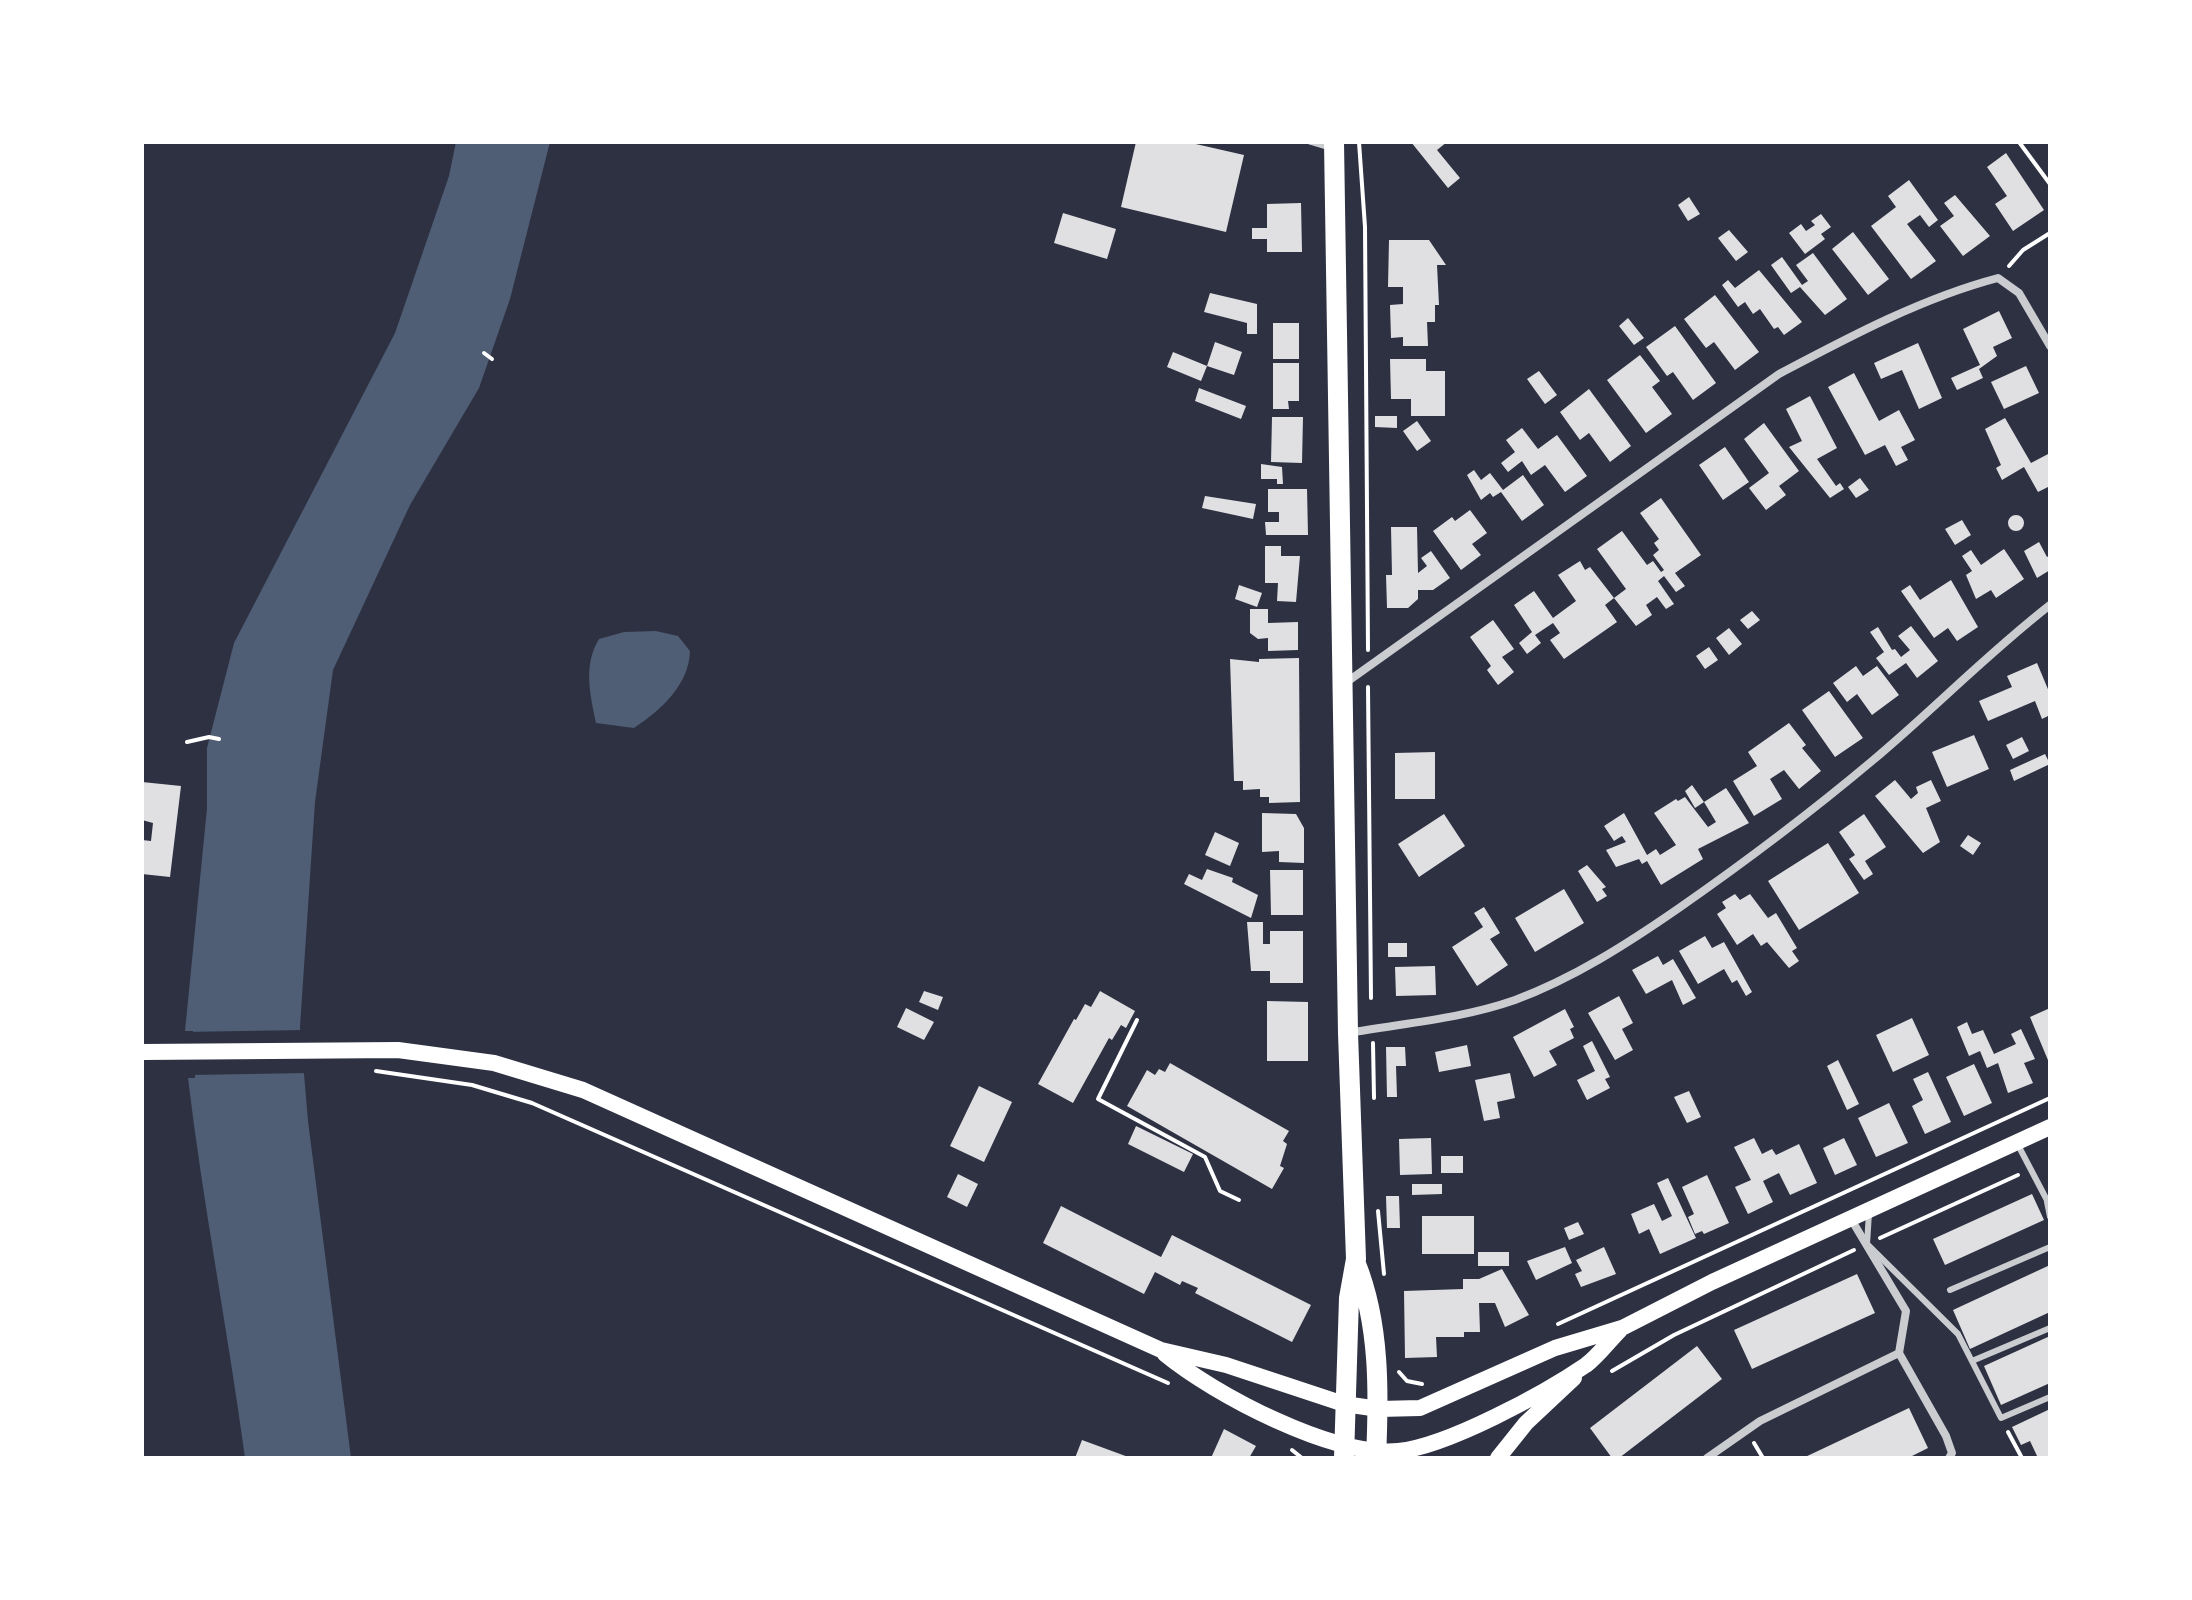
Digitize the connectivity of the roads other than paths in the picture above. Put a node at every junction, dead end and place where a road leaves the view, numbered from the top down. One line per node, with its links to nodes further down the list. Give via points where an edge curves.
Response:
1 (1311, 142): 2 (lane)
2 (1334, 146): 5 (main road)
3 (2050, 346): 5 (street, via 2019,293 1998,278 1852,335 1779,374)
4 (2050, 605): 6 (street, via 1874,760 1727,875 1608,957 1515,999 1433,1021)
5 (1343, 685): 6 (main road)
6 (1348, 1033): 16 (main road)
7 (150, 1052): 20 (main road, via 398,1050 494,1063 583,1090)
8 (2050, 1127): 9 (main road)
9 (2016, 1142): 10 (lane); 11 (main road)
10 (2048, 1204): 12 (lane)
11 (1869, 1210): 13 (main road); 14 (lane)
12 (2050, 1217)
13 (1851, 1218): 14 (street); 18 (main road)
14 (1867, 1244): 21 (street, via 1906,1311); 22 (lane, via 1958,1334)
15 (2050, 1247): 17 (lane)
16 (1356, 1264): 25 (main road, via 1349,1298); 26 (main road, via 1369,1297)
17 (1950, 1290)
18 (1622, 1328): 23 (main road); 26 (main road, via 1555,1348 1420,1408)
19 (2050, 1328): 22 (lane)
20 (1161, 1350): 25 (main road, via 1226,1365); 27 (main road, via 1191,1375)
21 (1899, 1353): 30 (street, via 1760,1421); 31 (street, via 1946,1436)
22 (1972, 1361): 24 (lane, via 2001,1418)
23 (1587, 1364): 28 (main road, via 1424,1447); 29 (main road)
24 (2050, 1397)
25 (1344, 1404): 26 (main road); 27 (main road)
26 (1379, 1409): 28 (main road)
27 (1344, 1451): 28 (main road)
28 (1376, 1454)
29 (1498, 1458)
30 (1707, 1458)
31 (1949, 1458)

